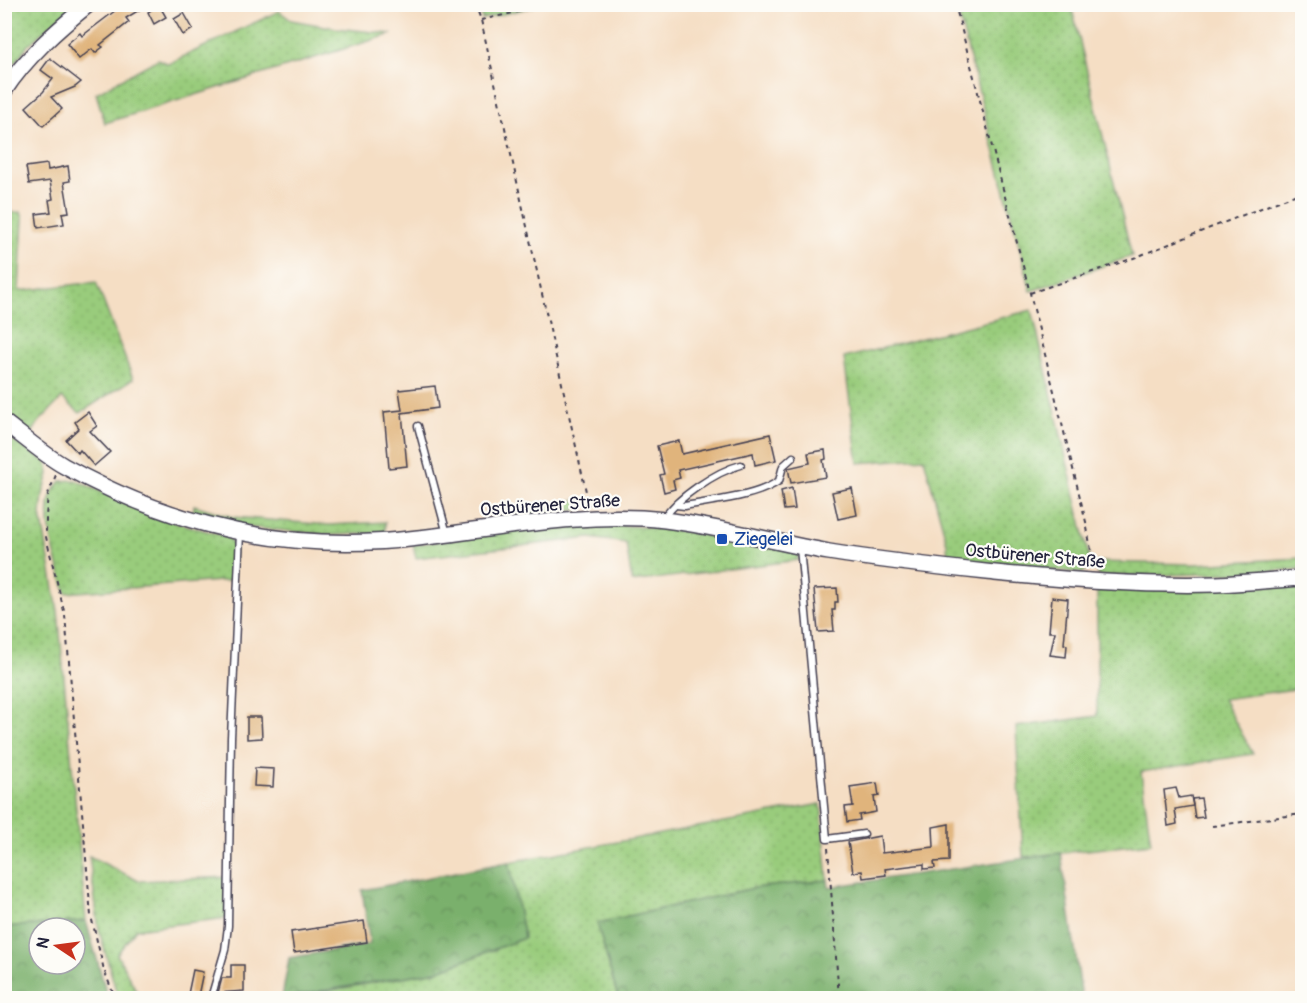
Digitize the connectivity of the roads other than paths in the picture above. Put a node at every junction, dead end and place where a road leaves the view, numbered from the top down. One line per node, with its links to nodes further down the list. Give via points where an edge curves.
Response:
1 (89, 4): 2 (street, via 38,49)
2 (4, 91)
3 (4, 422): 9 (street, Ostbürener Straße, via 61,464 128,498)
4 (418, 426): 10 (lane)
5 (793, 457): 7 (lane, via 783,465 779,481 771,486)
6 (741, 465): 7 (lane, via 718,473)
7 (676, 505): 8 (lane)
8 (663, 520): 10 (street, Ostbürener Straße, via 592,518); 11 (street, Ostbürener Straße)
9 (240, 533): 10 (street, Ostbürener Straße, via 340,543); 14 (lane, via 228,926)
10 (447, 534)
11 (799, 546): 12 (street, Ostbürener Straße, via 949,568 1097,582 1214,584); 13 (lane, via 827,839)
12 (1302, 578)
13 (864, 834)
14 (210, 999)

